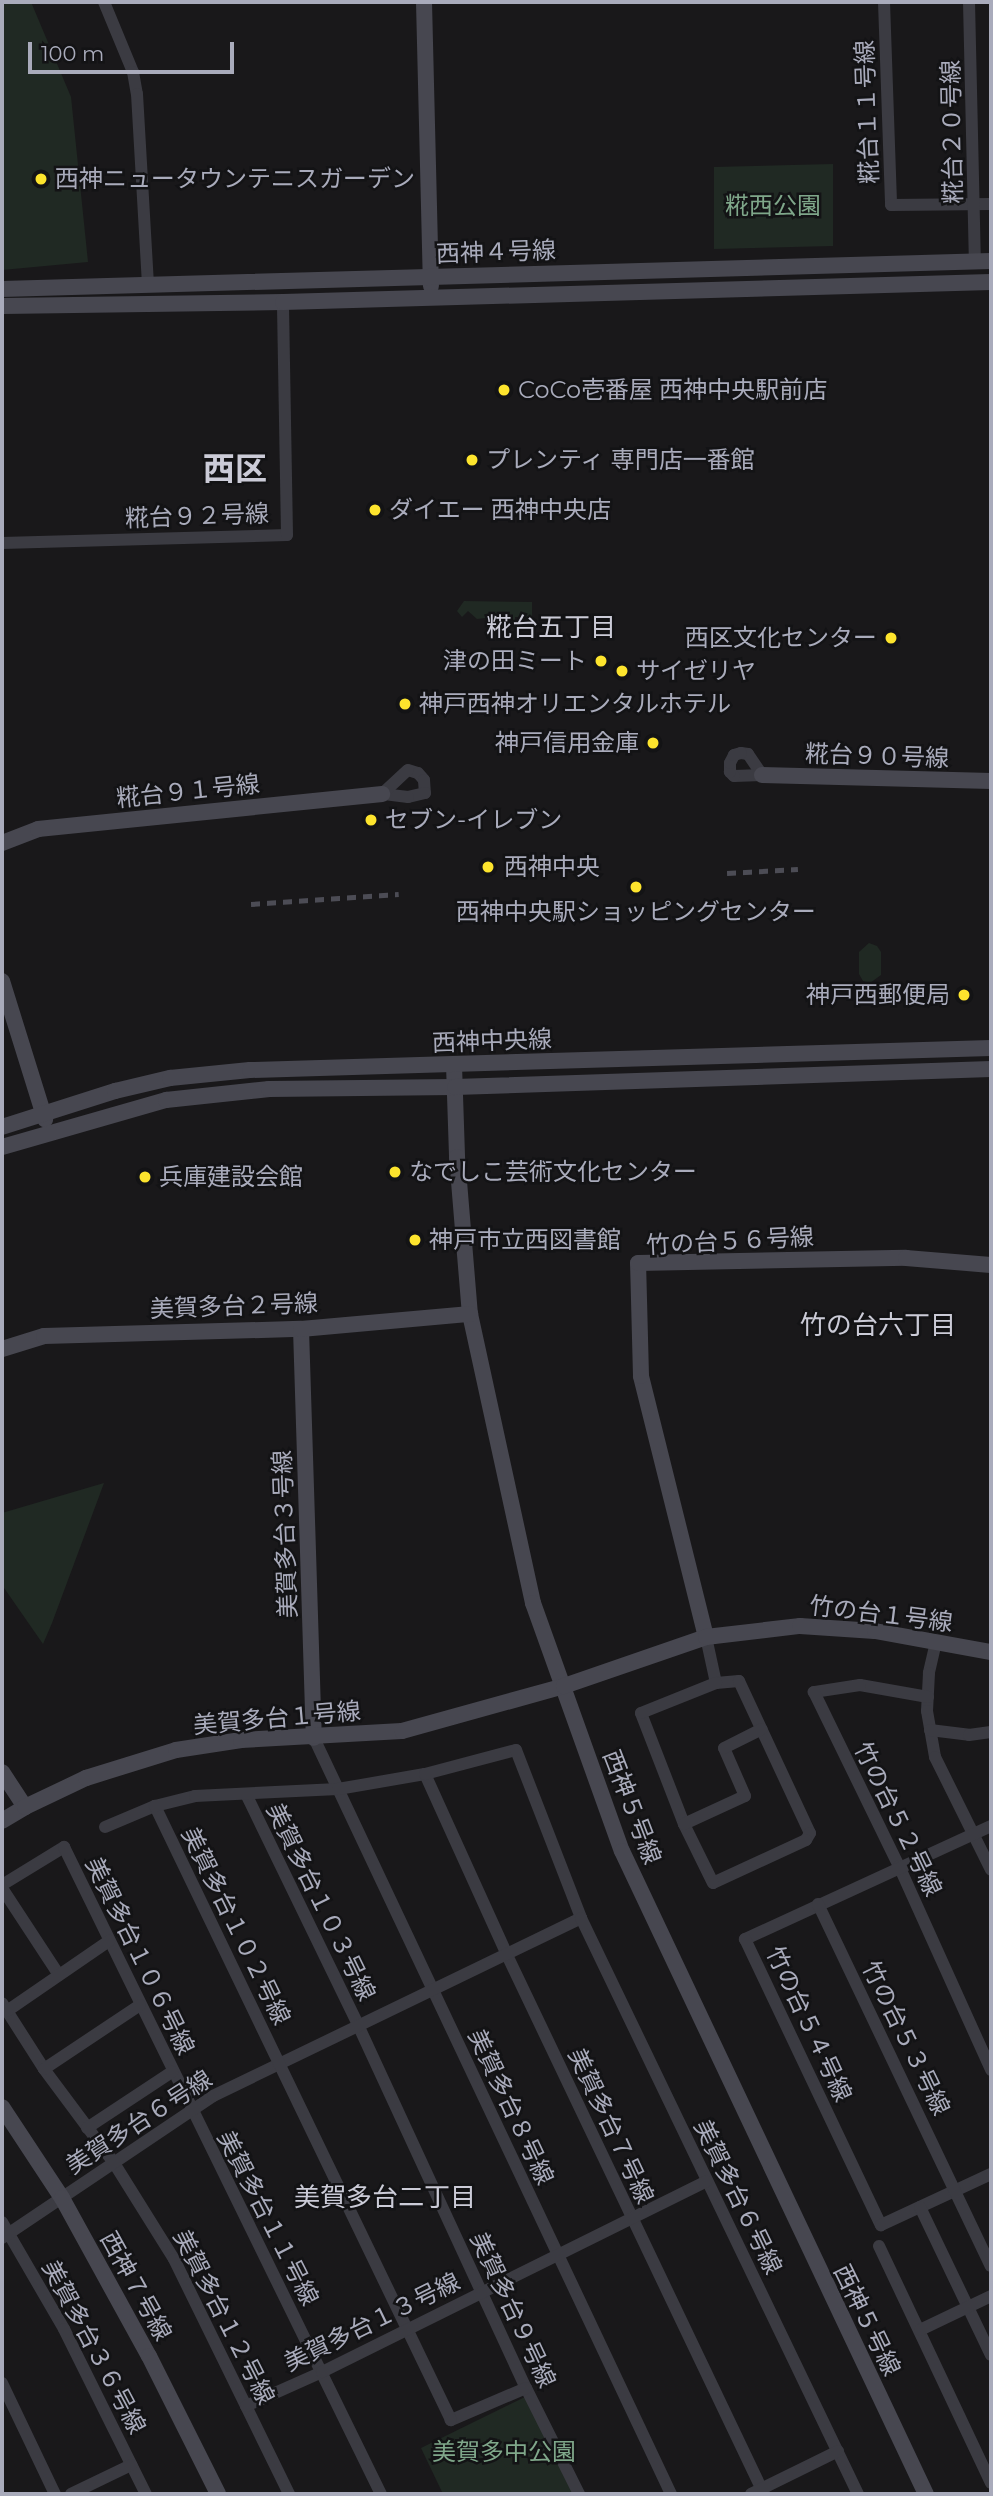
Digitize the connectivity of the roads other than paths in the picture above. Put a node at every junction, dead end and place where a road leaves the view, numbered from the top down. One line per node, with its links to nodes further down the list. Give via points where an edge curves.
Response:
1 (104, 2): 10 (street, via 133,72 137,94)
2 (424, 2): 8 (street)
3 (884, 2): 5 (street, 糀台１１号線, via 891,205)
4 (969, 2): 5 (street, 糀台２０号線)
5 (975, 204): 6 (street, 糀台１１号線); 7 (street, 糀台２０号線)
6 (991, 204)
7 (983, 261): 8 (street, 西神４号線)
8 (431, 277): 10 (street, 西神４号線); 12 (street)
9 (991, 282): 12 (street, 西神４号線)
10 (148, 286): 11 (street, 西神４号線)
11 (2, 289)
12 (431, 299): 13 (street, 西神４号線)
13 (284, 302): 14 (street, 西神４号線); 15 (street, 糀台９２号線, via 287,534)
14 (2, 306)
15 (2, 543)
16 (762, 775): 17 (street, 糀台９０号線)
17 (991, 782)
18 (382, 794): 19 (street, 糀台９１号線, via 38,829)
19 (2, 843)
20 (2, 981): 25 (street)
21 (991, 1048): 22 (street, 西神中央線)
22 (454, 1065): 24 (street, 西神５号線); 25 (street, 西神中央線, via 250,1070 170,1078)
23 (991, 1069): 24 (street, 西神中央線)
24 (455, 1087): 27 (street, 西神中央線, via 224,1093 166,1100); 30 (street, 西神５号線)
25 (43, 1112): 26 (street, 西神中央線); 27 (street)
26 (2, 1126)
27 (49, 1132): 28 (street, 西神中央線)
28 (2, 1147)
29 (991, 1265): 33 (street, 竹の台５６号線, via 906,1258 638,1263 641,1376)
30 (470, 1314): 31 (street, 美賀多台２号線); 37 (street, 西神５号線, via 533,1603)
31 (301, 1329): 32 (street, 美賀多台２号線, via 44,1336); 42 (street, 美賀多台３号線)
32 (2, 1349)
33 (706, 1637): 34 (street, 竹の台１号線, via 800,1626); 36 (street); 37 (street, 竹の台１号線)
34 (936, 1642): 35 (street, 竹の台１号線); 38 (street)
35 (991, 1652)
36 (716, 1683): 39 (street, via 738,1681); 50 (street, via 641,1713)
37 (564, 1686): 42 (street, 美賀多台１号線, via 402,1731); 107 (street, 西神５号線, via 622,1851)
38 (928, 1697): 40 (street); 54 (street, 竹の台５２号線, via 860,1685 814,1692)
39 (762, 1730): 50 (street, via 724,1748 745,1796); 50 (street, via 810,1833 806,1840 713,1883)
40 (930, 1730): 41 (street, via 969,1735); 53 (street, via 934,1757)
41 (991, 1732)
42 (314, 1738): 45 (street, 美賀多台８号線); 48 (street, 美賀多台１号線, via 241,1740 176,1750 86,1778)
43 (2, 1772): 48 (street)
44 (425, 1774): 45 (street, 美賀多台６号線); 58 (street, 美賀多台６号線, via 516,1750); 60 (street, 美賀多台７号線)
45 (338, 1789): 46 (street, 美賀多台１０２号線); 62 (street, 美賀多台８号線)
46 (246, 1794): 47 (street, 美賀多台１０２号線, via 195,1796); 65 (street, 美賀多台１０３号線)
47 (155, 1806): 52 (street, 美賀多台１０２号線); 66 (street, 美賀多台１０２号線)
48 (25, 1807): 49 (street, 美賀多台１号線)
49 (2, 1821)
50 (684, 1824)
51 (991, 1826): 53 (street, 竹の台５４号線)
52 (105, 1827)
53 (973, 1833): 54 (street, 竹の台５４号線); 55 (street)
54 (899, 1866): 57 (street, 竹の台５４号線); 68 (street, 竹の台５２号線)
55 (991, 1870)
56 (2, 1886): 59 (street, 美賀多台１０６号線, via 64,1847); 61 (street)
57 (818, 1904): 76 (street, 竹の台５３号線); 78 (street, 竹の台５４号線, via 745,1939 881,2225)
58 (581, 1918): 60 (street, 美賀多台６号線); 75 (street, 美賀多台６号線)
59 (109, 1941): 61 (street); 63 (street, 美賀多台１０６号線)
60 (506, 1955): 62 (street, 美賀多台６号線); 79 (street, 美賀多台７号線)
61 (59, 1975): 64 (street)
62 (434, 1992): 65 (street, 美賀多台６号線); 82 (street, 美賀多台８号線)
63 (140, 2005): 67 (street); 69 (street, 美賀多台１０６号線)
64 (4, 2007): 67 (street)
65 (359, 2027): 66 (street, 美賀多台６号線); 84 (street, 美賀多台９号線)
66 (279, 2065): 71 (street, 美賀多台６号線); 87 (street, 美賀多台１０２号線)
67 (44, 2069): 72 (street)
68 (991, 2070)
69 (172, 2071): 71 (street, 美賀多台１０６号線); 72 (street)
70 (2, 2107): 77 (street, 西神７号線)
71 (191, 2111): 73 (street, 美賀多台６号線); 90 (street, 美賀多台１１号線)
72 (87, 2128): 73 (street)
73 (114, 2163): 77 (street, 美賀多台６号線); 93 (street, 美賀多台１２号線, via 174,2259)
74 (991, 2174): 76 (street, 竹の台５４号線)
75 (705, 2181): 79 (street, 美賀多台１３号線); 94 (street, 美賀多台６号線)
76 (957, 2190): 78 (street, 竹の台５４号線); 83 (street, 竹の台５３号線)
77 (62, 2198): 80 (street, 美賀多台６号線); 101 (street, 西神７号線)
78 (920, 2207): 86 (street)
79 (632, 2218): 82 (street, 美賀多台１３号線); 97 (street, 美賀多台７号線)
80 (4, 2231): 95 (street, 美賀多台３６号線, via 64,2329)
81 (878, 2246): 88 (street)
82 (557, 2255): 84 (street, 美賀多台１３号線); 105 (street, 美賀多台８号線)
83 (991, 2266)
84 (481, 2292): 87 (street, 美賀多台１３号線); 92 (street, 美賀多台９号線)
85 (991, 2296): 86 (street)
86 (968, 2306): 88 (street); 89 (street)
87 (404, 2329): 90 (street, 美賀多台１３号線); 92 (street, 美賀多台１０２号線, via 451,2420)
88 (920, 2330): 96 (street)
89 (991, 2355)
90 (322, 2372): 93 (street, 美賀多台１３号線); 103 (street, 美賀多台１１号線)
91 (2, 2383): 98 (street)
92 (526, 2388): 104 (street, 美賀多台９号線)
93 (246, 2406): 102 (street, 美賀多台１２号線)
94 (838, 2451): 97 (street); 106 (street, 美賀多台６号線)
95 (131, 2465): 99 (street); 100 (street, 美賀多台３６号線)
96 (991, 2483)
97 (759, 2492)
98 (55, 2494)
99 (71, 2494)
100 (146, 2494)
101 (218, 2494)
102 (289, 2494)
103 (381, 2494)
104 (579, 2494)
105 (671, 2494)
106 (858, 2494)
107 (926, 2494)

